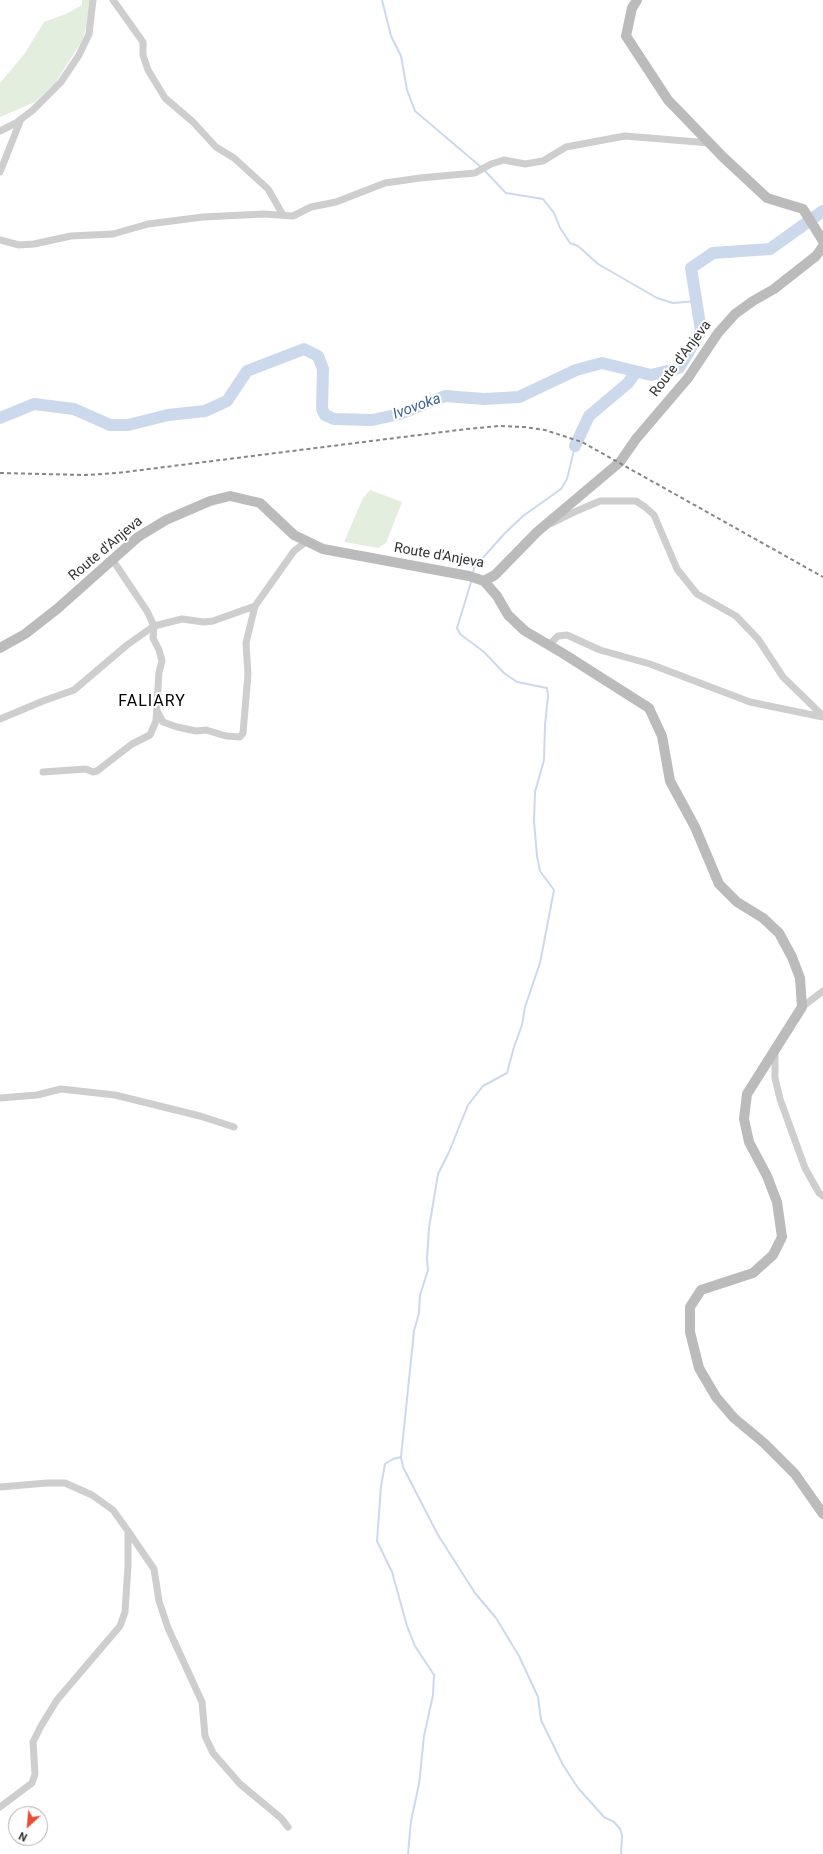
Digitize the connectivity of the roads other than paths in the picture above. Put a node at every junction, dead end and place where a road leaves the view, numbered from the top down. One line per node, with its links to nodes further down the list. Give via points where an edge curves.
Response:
1 (93, 0): 4 (street, via 89,34 79,54 61,82)
2 (113, 0): 8 (street, via 144,42 143,55 148,70 165,98 216,146 234,158 268,189)
3 (637, 0): 6 (street, via 632,8 626,36 668,100)
4 (21, 119): 5 (street); 7 (street)
5 (0, 131)
6 (710, 143): 8 (street, via 625,136 566,147 542,161 525,164 504,160 475,173 385,183 336,202 312,207 293,216); 11 (street, via 767,198 803,209)
7 (0, 172)
8 (284, 215): 10 (street, via 209,216 148,224 113,234 71,236 34,244 19,245)
9 (0, 233): 10 (street)
10 (3, 241)
11 (823, 241)
12 (823, 246): 13 (street, Route d'Anjeva, via 816,256 774,289 735,314 718,333 688,378 636,439 620,462)
13 (537, 532): 16 (street, Route d'Anjeva); 24 (street, via 572,512 600,501 636,501 654,515 677,569 697,594 736,616 758,639 784,677)
14 (307, 541): 15 (street, Route d'Anjeva, via 294,535 260,503 230,496 210,501 166,520 138,537); 17 (street, Route d'Anjeva, via 342,554 400,562); 19 (street, via 294,551)
15 (112, 559): 20 (street, via 147,611); 22 (street, Route d'Anjeva, via 57,609 25,634)
16 (504, 567): 17 (street, Route d'Anjeva, via 495,576); 18 (street)
17 (482, 580): 18 (street)
18 (497, 596): 21 (street, via 508,615 525,631)
19 (255, 606): 20 (street, via 214,621 182,619); 23 (street, via 246,643 248,674 243,734 240,737 226,736 206,730 196,731 177,727 163,722)
20 (154, 626): 23 (street, via 153,638 162,661); 25 (street, via 127,645 74,690)
21 (549, 645): 24 (street, via 558,636 567,635 600,650 650,664 750,702); 28 (street, via 649,708 662,736 670,780 695,827 719,884 737,902 763,918 779,933 800,978)
22 (0, 648)
23 (156, 711): 26 (street, via 156,721 150,735 132,744 97,771 86,769)
24 (823, 716)
25 (0, 719)
26 (43, 772)
27 (823, 991): 28 (street)
28 (802, 1007): 29 (street)
29 (775, 1049): 32 (street, via 775,1078 780,1099 805,1168); 34 (street, via 747,1094 744,1119 749,1142 777,1202 782,1237 773,1255 752,1273 701,1290 690,1307 690,1332 699,1368 716,1396 734,1418 795,1474)
30 (0, 1098): 31 (street, via 37,1095 61,1089 115,1095)
31 (234, 1127)
32 (823, 1196)
33 (0, 1487): 35 (street, via 65,1483 104,1503 113,1510)
34 (823, 1514)
35 (128, 1531): 36 (street, via 128,1584 125,1612 120,1626 57,1700 41,1726 33,1742 35,1774 32,1783); 37 (street, via 154,1569 159,1601 168,1628 202,1702 205,1736 213,1753 240,1784)
36 (0, 1807)
37 (288, 1826)

